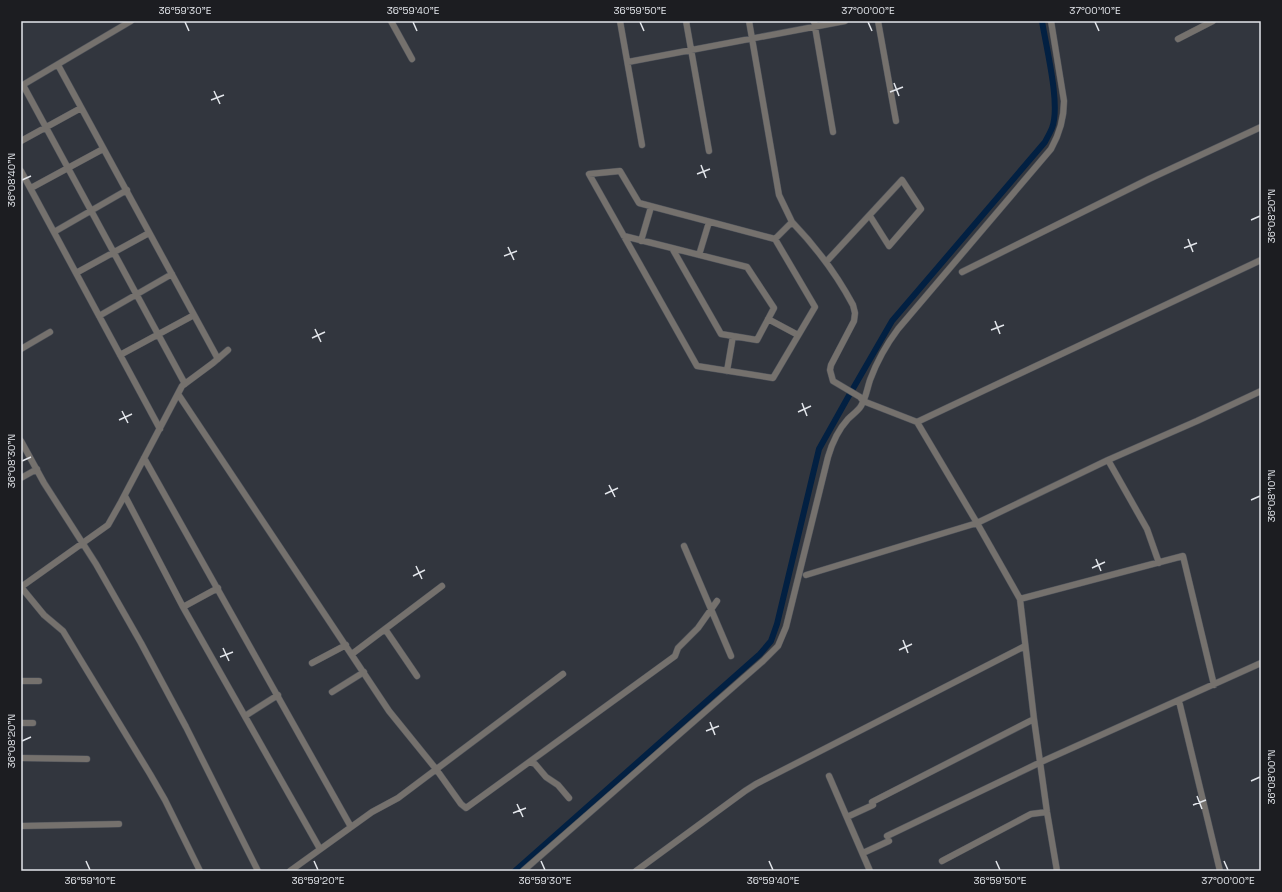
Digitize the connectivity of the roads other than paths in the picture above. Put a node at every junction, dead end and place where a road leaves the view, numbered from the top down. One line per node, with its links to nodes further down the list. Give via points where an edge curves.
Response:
1 (131, 21): 16 (street)
2 (391, 21): 14 (street)
3 (620, 21): 15 (street)
4 (686, 21): 13 (street)
5 (749, 21): 11 (street)
6 (845, 21): 10 (street)
7 (878, 21): 19 (street)
8 (1051, 21): 65 (street, via 1064,101 1062,126 1058,138 898,329 876,365 867,395)
9 (1213, 21): 12 (street)
10 (814, 24): 11 (street); 22 (street)
11 (752, 39): 13 (street); 35 (street, via 779,195)
12 (1178, 39)
13 (691, 50): 15 (street); 26 (street)
14 (412, 58)
15 (628, 62): 24 (street)
16 (58, 65): 17 (street); 18 (street)
17 (22, 86): 20 (street)
18 (81, 108): 20 (street); 25 (street)
19 (896, 121)
20 (46, 127): 23 (street); 27 (street)
21 (1261, 127): 46 (street)
22 (833, 132)
23 (21, 141)
24 (642, 145)
25 (104, 149): 27 (street); 30 (street)
26 (709, 151)
27 (68, 168): 29 (street); 32 (street)
28 (21, 171): 29 (street)
29 (31, 188): 36 (street)
30 (127, 190): 32 (street); 37 (street)
31 (652, 207): 34 (street); 38 (street, via 638,203 620,171 589,174); 40 (street)
32 (92, 211): 36 (street); 42 (street)
33 (870, 216): 33 (street, via 902,180 921,209 889,246); 45 (street)
34 (709, 222): 39 (street); 43 (street)
35 (792, 222): 39 (street); 45 (street)
36 (54, 232): 47 (street)
37 (149, 233): 42 (street); 48 (street)
38 (624, 236): 40 (street); 61 (street, via 697,366)
39 (775, 239): 56 (street, via 815,307)
40 (642, 241): 41 (street)
41 (672, 248): 43 (street); 55 (street, via 720,334)
42 (114, 252): 47 (street); 49 (street)
43 (699, 255): 52 (street, via 747,267 774,308)
44 (1261, 260): 66 (street)
45 (826, 262): 65 (street, via 853,305 855,313 851,329 831,365 830,376 833,381)
46 (962, 272)
47 (76, 273): 50 (street)
48 (172, 274): 49 (street); 51 (street)
49 (136, 294): 50 (street); 54 (street)
50 (99, 316): 59 (street)
51 (194, 316): 54 (street); 60 (street)
52 (768, 319): 55 (street, via 757,340); 56 (street)
53 (50, 332): 57 (street)
54 (158, 335): 59 (street); 62 (street)
55 (733, 336): 61 (street)
56 (798, 336): 61 (street, via 773,378)
57 (21, 349)
58 (228, 350): 60 (street)
59 (120, 355): 67 (street)
60 (218, 359): 62 (street)
61 (727, 371)
62 (185, 384): 64 (street)
63 (1261, 391): 70 (street)
64 (178, 394): 67 (street); 87 (street)
65 (862, 399): 66 (street); 124 (street, via 860,408 842,427 831,446 786,627 778,646)
66 (917, 422): 74 (street)
67 (160, 429): 69 (street)
68 (21, 441): 71 (street)
69 (144, 458): 73 (street); 81 (street)
70 (1108, 460): 74 (street); 77 (street, via 1146,528)
71 (37, 469): 72 (street); 75 (street)
72 (21, 478)
73 (125, 496): 75 (street, via 108,526); 84 (street)
74 (977, 522): 78 (street); 82 (street)
75 (83, 544): 80 (street); 122 (street, via 149,657)
76 (684, 546): 85 (street)
77 (1159, 563): 82 (street); 98 (street, via 1183,556)
78 (806, 574)
79 (442, 586): 86 (street)
80 (21, 587): 121 (street, via 44,615 63,631 158,787)
81 (218, 588): 84 (street); 100 (street)
82 (1020, 599): 88 (street)
83 (717, 601): 85 (street)
84 (183, 607): 102 (street)
85 (711, 610): 90 (street); 108 (street, via 678,648 675,656)
86 (385, 629): 89 (street); 95 (street)
87 (346, 645): 89 (street); 91 (street)
88 (1025, 646): 103 (street); 125 (street, via 756,784)
89 (352, 654): 93 (street)
90 (731, 656)
91 (312, 663)
92 (1261, 663): 98 (street)
93 (364, 672): 99 (street); 110 (street, via 389,711)
94 (563, 674): 110 (street)
95 (417, 676)
96 (21, 681): 97 (street)
97 (39, 681)
98 (1214, 685): 101 (street)
99 (332, 692)
100 (278, 695): 102 (street); 117 (street)
101 (1179, 701): 109 (street); 128 (street)
102 (245, 716): 118 (street)
103 (1034, 719): 109 (street); 114 (street)
104 (21, 723): 105 (street)
105 (33, 723)
106 (21, 758): 107 (street)
107 (87, 758)
108 (530, 762): 110 (street, via 466,808); 112 (street, via 558,785)
109 (1041, 762): 113 (street); 119 (street)
110 (436, 769): 117 (street, via 398,798)
111 (829, 776): 114 (street)
112 (569, 798)
113 (1047, 812): 120 (street, via 1031,814); 127 (street)
114 (847, 817): 119 (street)
115 (118, 824): 116 (street)
116 (21, 826)
117 (351, 827): 118 (street)
118 (320, 849): 123 (street)
119 (862, 853): 126 (street)
120 (942, 861)
121 (200, 871)
122 (258, 871)
123 (290, 871)
124 (523, 871)
125 (636, 871)
126 (870, 871)
127 (1057, 871)
128 (1220, 871)

